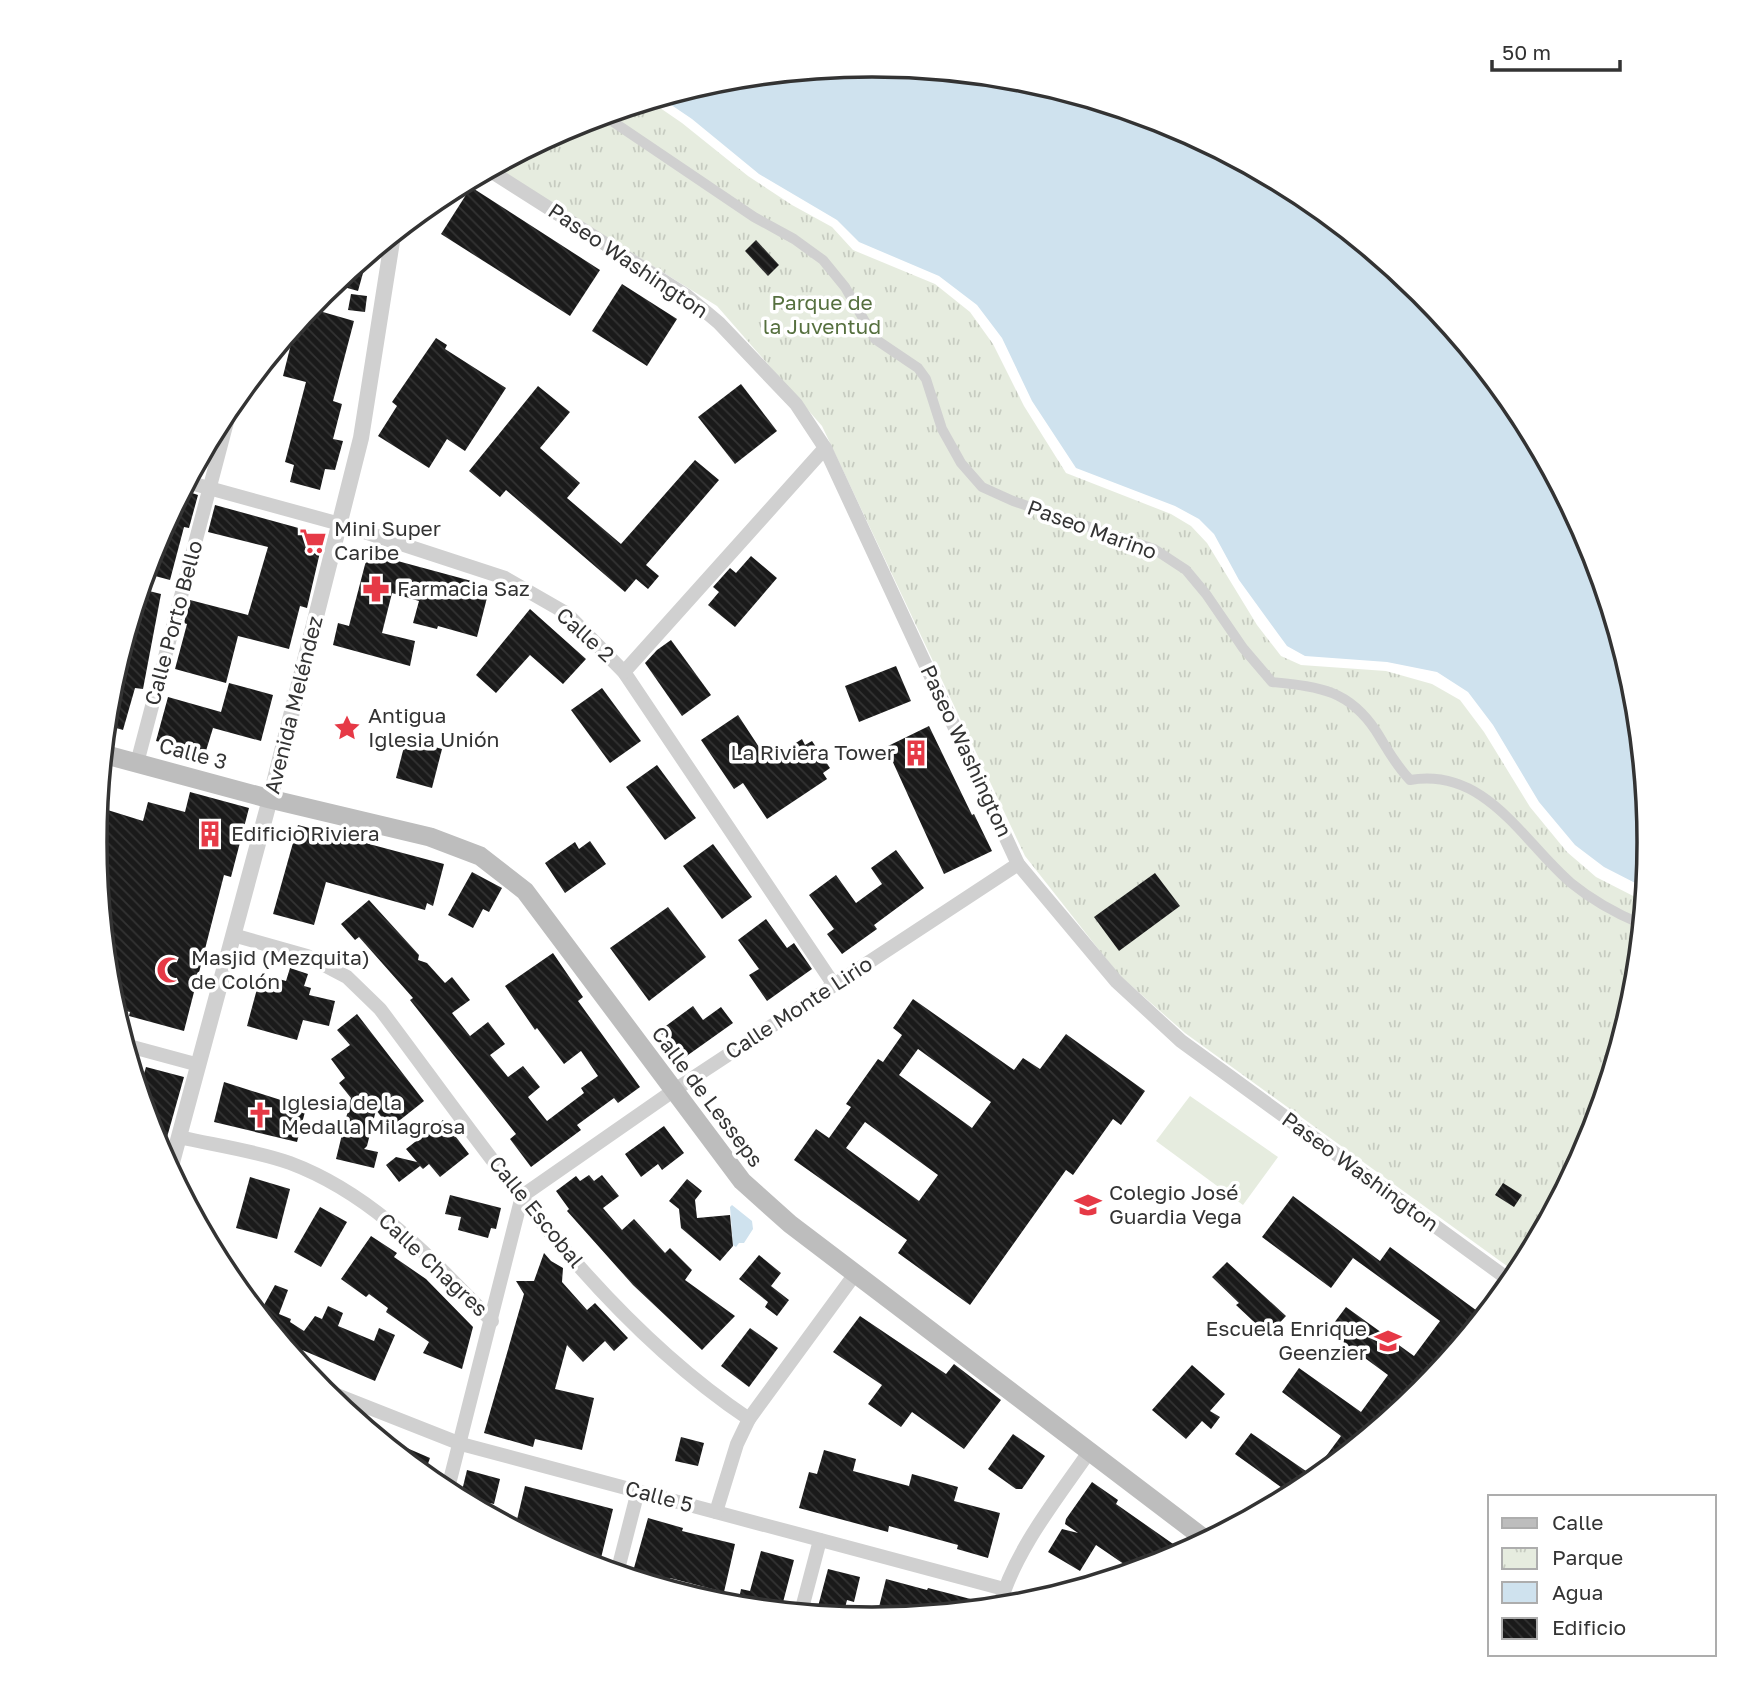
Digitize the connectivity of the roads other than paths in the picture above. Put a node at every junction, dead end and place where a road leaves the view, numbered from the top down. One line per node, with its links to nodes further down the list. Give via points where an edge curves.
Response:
1 (614, 122): 14 (street, Paseo Marino, via 823,260 845,287 875,339 918,368 926,379 942,429 961,463 982,486 1154,549 1186,570 1272,682 1317,686 1354,704 1410,780 1449,781 1494,804 1569,881 1592,900)
2 (497, 175): 5 (street, Paseo Washington, via 687,296 796,404)
3 (391, 248): 8 (street, Avenida Meléndez, via 361,438)
4 (223, 437): 7 (street, Calle Porto Bello)
5 (825, 448): 9 (street); 13 (street, Paseo Washington)
6 (196, 484): 7 (street, Calle 2)
7 (210, 488): 8 (street, Calle 2); 11 (street, Calle Porto Bello)
8 (340, 524): 9 (street, Calle 2, via 505,578 566,613); 12 (street, Avenida Meléndez)
9 (624, 672): 16 (street, Calle 2)
10 (113, 757): 11 (main road, Calle 3)
11 (137, 763): 12 (main road, Calle 3)
12 (270, 799): 15 (street, Avenida Meléndez); 19 (main road, Calle de Lesseps, via 430,837 480,856 525,891)
13 (1018, 864): 16 (street, Calle Monte Lirio); 24 (street, Paseo Washington, via 1116,981 1181,1041)
14 (1632, 920)
15 (233, 935): 18 (street, Avenida Meléndez); 22 (street, Calle Escobal, via 307,956 347,977 380,1009)
16 (834, 985): 19 (street, Calle Monte Lirio)
17 (135, 1048): 18 (street)
18 (199, 1065): 20 (street, Avenida Meléndez)
19 (673, 1091): 22 (street, Calle Monte Lirio); 23 (main road, Calle de Lesseps, via 742,1181)
20 (179, 1137): 21 (street, Avenida Meléndez); 25 (street, Calle Chagres, via 288,1162 329,1180 410,1237)
21 (174, 1155)
22 (522, 1196): 25 (street); 27 (street, Calle Escobal, via 569,1255 636,1325 710,1393)
23 (855, 1274): 27 (street); 29 (main road, Calle de Lesseps)
24 (1502, 1275)
25 (492, 1321): 28 (street)
26 (350, 1400): 28 (street, Calle 5)
27 (749, 1419): 32 (street)
28 (461, 1444): 30 (street); 31 (street, Calle 5)
29 (1089, 1452): 33 (main road, Calle de Lesseps); 36 (street, via 1027,1544)
30 (450, 1480)
31 (639, 1491): 32 (street, Calle 5); 35 (street)
32 (716, 1512): 34 (street, Calle 5)
33 (1198, 1534)
34 (820, 1540): 36 (street, Calle 5); 38 (street)
35 (620, 1564)
36 (1004, 1589): 37 (street)
37 (1002, 1595)
38 (804, 1603)

